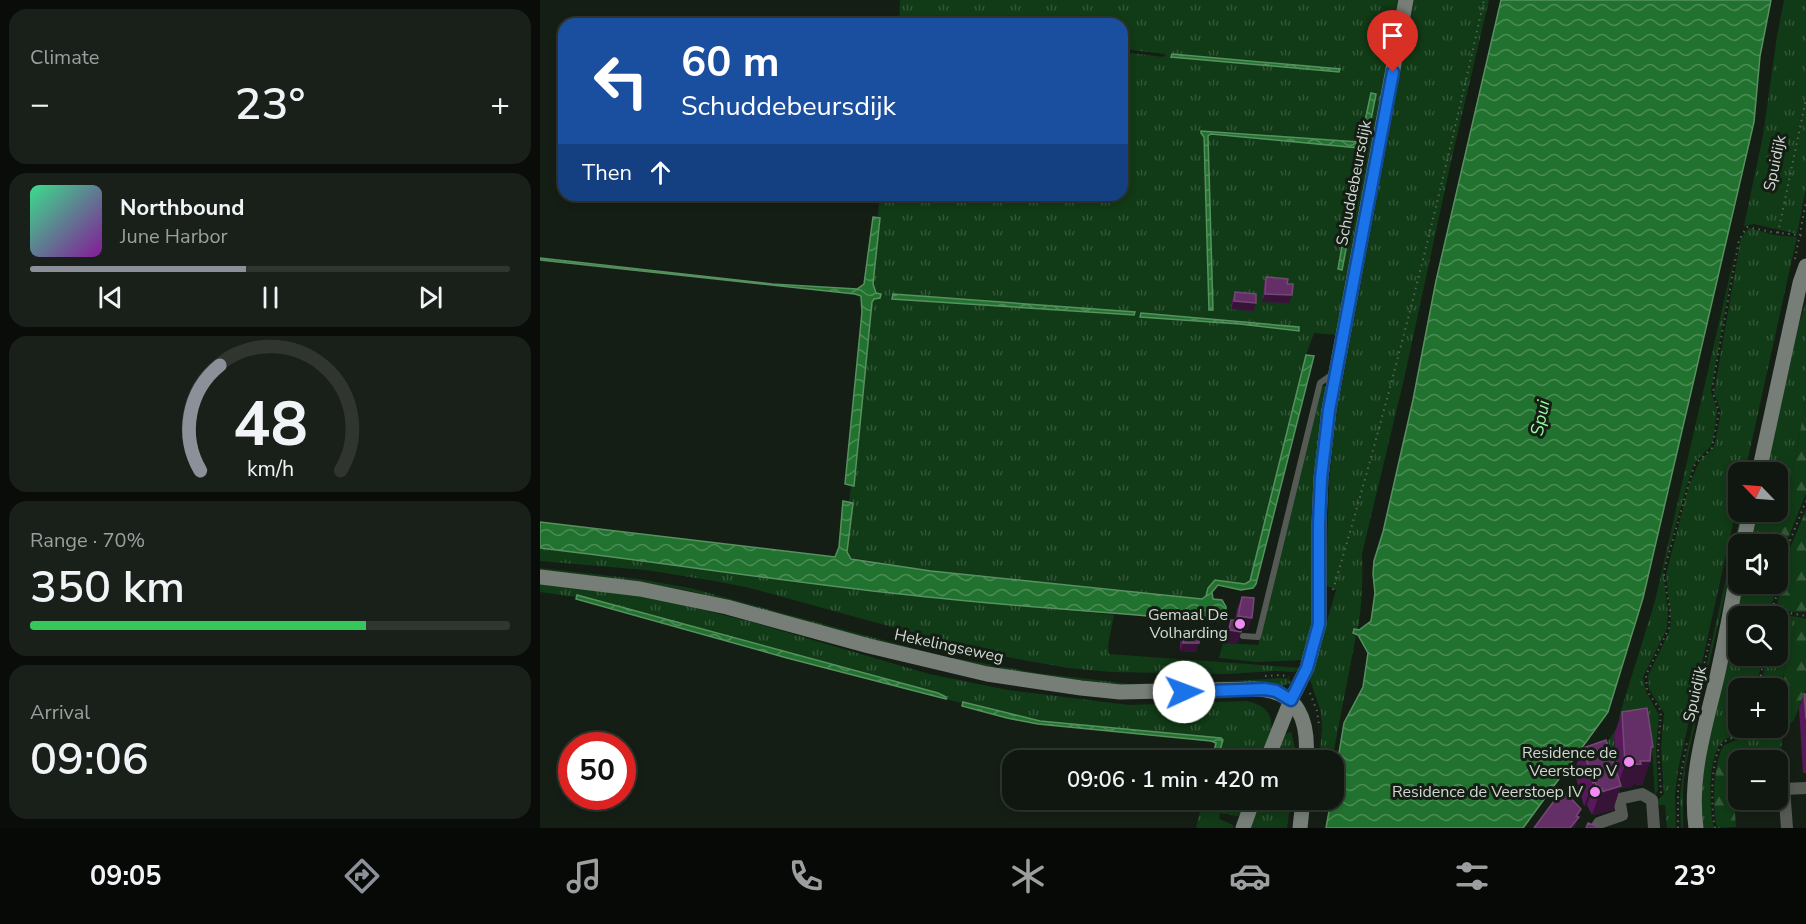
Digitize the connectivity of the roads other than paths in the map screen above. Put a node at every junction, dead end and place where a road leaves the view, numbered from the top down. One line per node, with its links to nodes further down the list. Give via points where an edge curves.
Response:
1 (1406, 0): 5 (main road, Schuddebeursdijk)
2 (1806, 266): 4 (main road)
3 (1806, 293): 4 (main road)
4 (1794, 316): 6 (main road)
5 (1336, 372): 9 (lane, via 1320,383 1258,637); 10 (main road, Schuddebeursdijk, via 1321,478 1319,624 1307,668)
6 (1761, 462)
7 (540, 577): 10 (main road, Hekelingseweg, via 640,589 718,605 987,674 1120,692 1265,689)
8 (1733, 594): 20 (main road, Spuidijk, via 1696,767)
9 (1243, 636)
10 (1291, 700): 11 (main road); 12 (main road, via 1305,730)
11 (1271, 750)
12 (1306, 750)
13 (1806, 788): 21 (street, via 1784,789)
14 (1249, 810): 16 (main road)
15 (1302, 810): 17 (main road)
16 (1243, 828)
17 (1300, 828)
18 (1596, 828): 19 (street, via 1622,814 1619,799 1642,794 1652,800)
19 (1654, 828)
20 (1696, 828)
21 (1787, 828)

